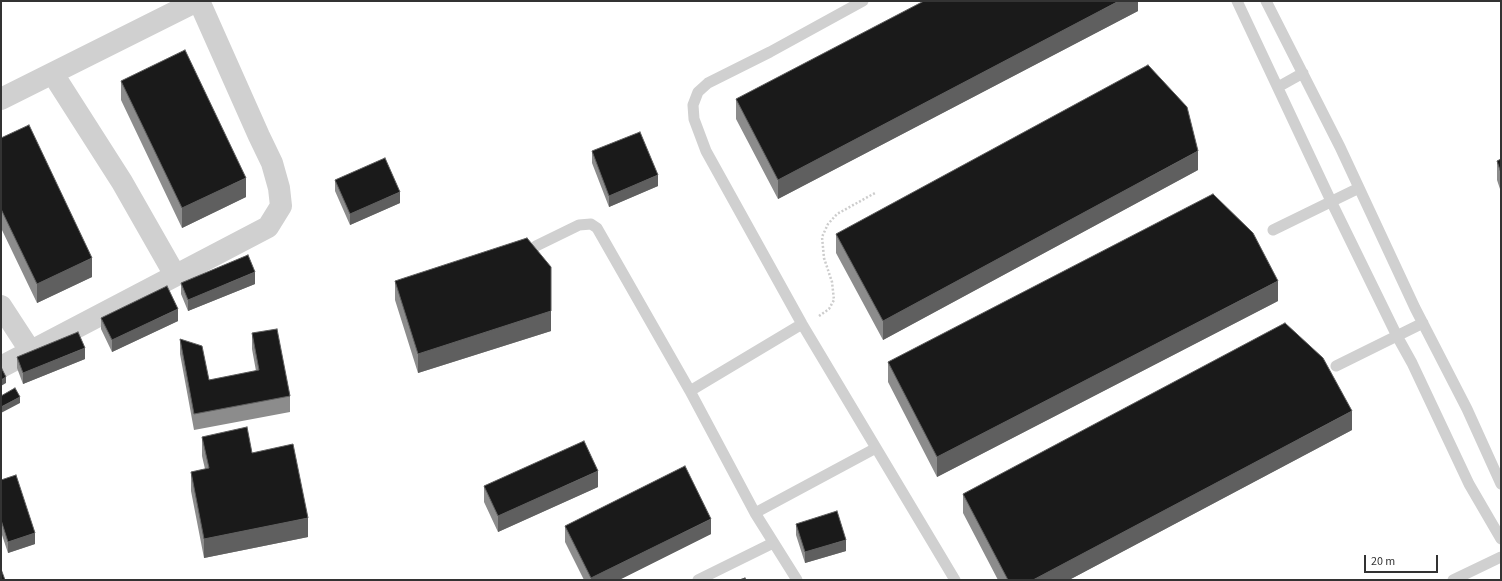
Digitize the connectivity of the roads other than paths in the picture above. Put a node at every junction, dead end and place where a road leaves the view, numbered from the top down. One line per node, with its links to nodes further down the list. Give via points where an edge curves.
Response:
1 (198, 1): 6 (street); 13 (street, via 272,163 281,206 268,227)
2 (863, 1): 16 (lane, via 708,83 698,92 693,104 694,119 706,151)
3 (1237, 1): 7 (lane)
4 (1266, 1): 5 (lane)
5 (1303, 73): 7 (lane); 9 (lane)
6 (53, 74): 8 (street); 13 (street, via 122,182)
7 (1278, 87): 10 (lane)
8 (1, 99)
9 (1359, 188): 10 (lane); 15 (lane)
10 (1332, 201): 11 (lane); 17 (lane)
11 (1273, 230)
12 (536, 246): 21 (lane, via 580,225 591,224 597,228)
13 (175, 275): 18 (street)
14 (1, 306): 18 (street)
15 (1423, 323): 17 (lane); 23 (lane, via 1467,409)
16 (802, 324): 21 (lane); 22 (lane)
17 (1397, 336): 20 (lane); 25 (lane, via 1469,484)
18 (31, 352): 19 (street)
19 (1, 366)
20 (1336, 366)
21 (690, 390): 24 (lane)
22 (876, 448): 24 (lane); 30 (lane)
23 (1501, 484)
24 (755, 513): 26 (lane)
25 (1501, 539)
26 (773, 543): 28 (lane); 29 (lane)
27 (1501, 557): 31 (lane)
28 (698, 580)
29 (797, 580)
30 (955, 580)
31 (1453, 580)

